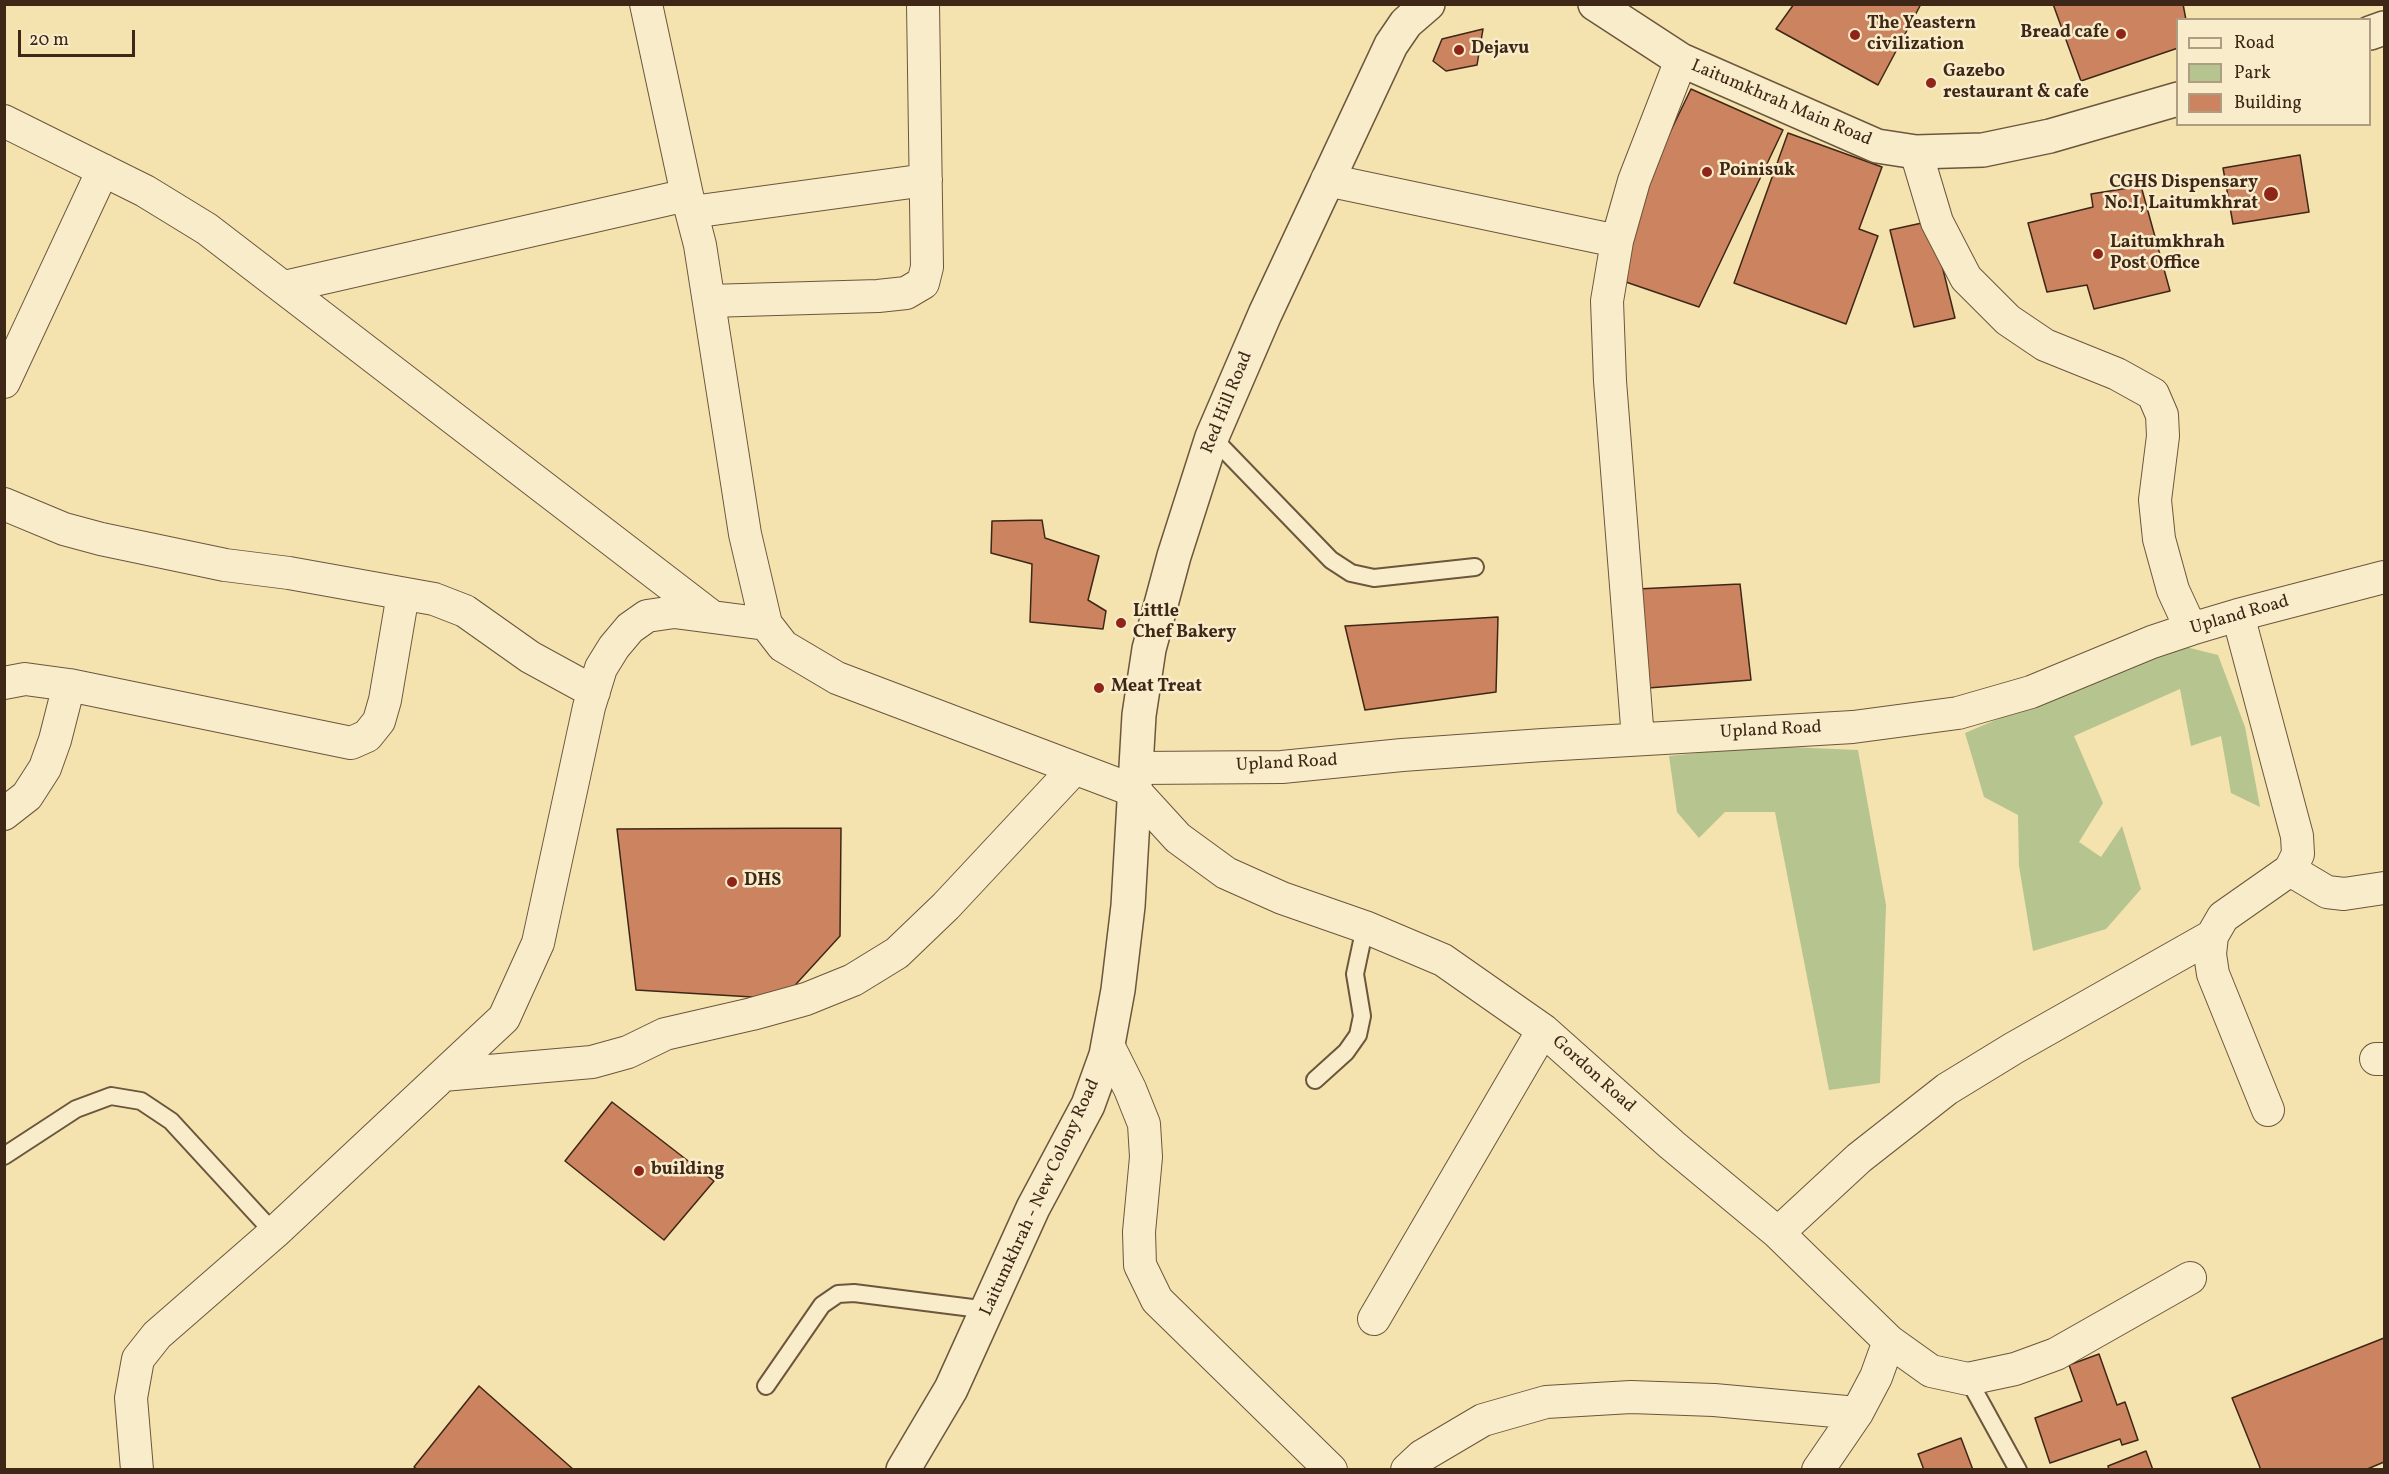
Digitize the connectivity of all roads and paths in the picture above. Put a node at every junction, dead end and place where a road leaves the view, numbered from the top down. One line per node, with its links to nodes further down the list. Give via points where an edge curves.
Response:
1 (646, 4): 14 (street)
2 (923, 4): 12 (street)
3 (1428, 4): 13 (street, Red Hill Road, via 1406,23 1391,45)
4 (1595, 4): 6 (street, Laitumkhrah Main Road)
5 (1618, 4): 6 (street)
6 (1638, 31): 7 (street, Laitumkhrah Main Road)
7 (1681, 60): 10 (street, Laitumkhrah Main Road, via 1877,146); 15 (street, via 1634,181)
8 (2176, 100): 10 (street, Laitumkhrah Main Road, via 2050,136 1983,150)
9 (4, 121): 11 (street)
10 (1916, 152): 27 (street, via 1938,222 1966,278 2008,320 2045,345 2153,394 2162,415 2163,436 2154,500 2159,539 2173,590)
11 (103, 170): 16 (street, via 178,209); 18 (street)
12 (926, 180): 14 (street); 17 (street, via 927,267 923,283 906,293)
13 (1327, 180): 15 (street); 19 (street, Red Hill Road)
14 (689, 203): 16 (street); 17 (street)
15 (1617, 242): 31 (street, via 1607,301 1610,381)
16 (284, 287): 25 (street)
17 (709, 301): 26 (street, via 745,534)
18 (4, 382)
19 (1212, 437): 21 (lane, via 1331,560 1351,573 1374,578); 33 (street, Red Hill Road, via 1149,649 1139,715)
20 (4, 504): 23 (street, via 64,529 101,539 225,565)
21 (1475, 567)
22 (2384, 580): 24 (street, Upland Road)
23 (403, 594): 29 (street, via 379,721 367,736 351,743); 30 (street, via 434,599 465,611 530,657)
24 (2238, 615): 27 (street, Upland Road); 36 (street, via 2297,836 2298,854)
25 (712, 616): 26 (street); 30 (street, via 674,612 647,616 614,646 601,668)
26 (766, 624): 32 (street, via 783,646 837,678)
27 (2191, 629): 31 (street, Upland Road, via 2031,692 1958,713 1853,727)
28 (4, 683): 29 (street, via 25,679)
29 (69, 685): 34 (street, via 45,768 27,796)
30 (594, 692): 42 (street, via 538,943 504,1018)
31 (1638, 739): 33 (street, Upland Road, via 1402,755)
32 (1074, 769): 33 (street); 42 (street, via 938,914 897,953 853,980 806,999 665,1034 628,1052 592,1062)
33 (1136, 780): 35 (street, Red Hill Road); 38 (street, Gordon Road, via 1178,838 1226,873 1282,898)
34 (4, 814)
35 (1132, 838): 41 (street, Laitumkhrah - New Colony Road, via 1128,906)
36 (2290, 870): 37 (street, via 2328,892 2344,894); 39 (street, via 2223,917)
37 (2385, 888)
38 (1365, 927): 40 (street, Gordon Road, via 1443,960); 43 (lane, via 1355,974 1362,1016 1359,1035)
39 (2212, 936): 44 (street, via 2213,974); 47 (street, via 1947,1089 1859,1158)
40 (1542, 1030): 47 (street, Gordon Road); 50 (street)
41 (1108, 1045): 49 (street, Laitumkhrah - New Colony Road, via 1088,1105 1034,1208); 57 (street, via 1144,1124 1140,1265 1157,1300)
42 (443, 1075): 46 (street)
43 (1315, 1080)
44 (2268, 1110)
45 (4, 1156): 46 (lane, via 76,1109 111,1096 141,1101 171,1121)
46 (274, 1233): 55 (street, via 157,1335 138,1359 130,1398)
47 (1778, 1233): 51 (street, Gordon Road)
48 (2190, 1278): 52 (street, via 2056,1354 2015,1369)
49 (988, 1310): 53 (lane, via 838,1294 822,1305); 56 (street, Laitumkhrah - New Colony Road, via 951,1389)
50 (1374, 1319)
51 (1889, 1341): 52 (street, Gordon Road, via 1931,1371); 54 (street)
52 (1968, 1379): 60 (lane)
53 (766, 1386)
54 (1857, 1413): 58 (street, via 1667,1398 1546,1402 1484,1420 1422,1456); 59 (street)
55 (137, 1470)
56 (903, 1470)
57 (1331, 1470)
58 (1407, 1470)
59 (1818, 1470)
60 (2018, 1470)

